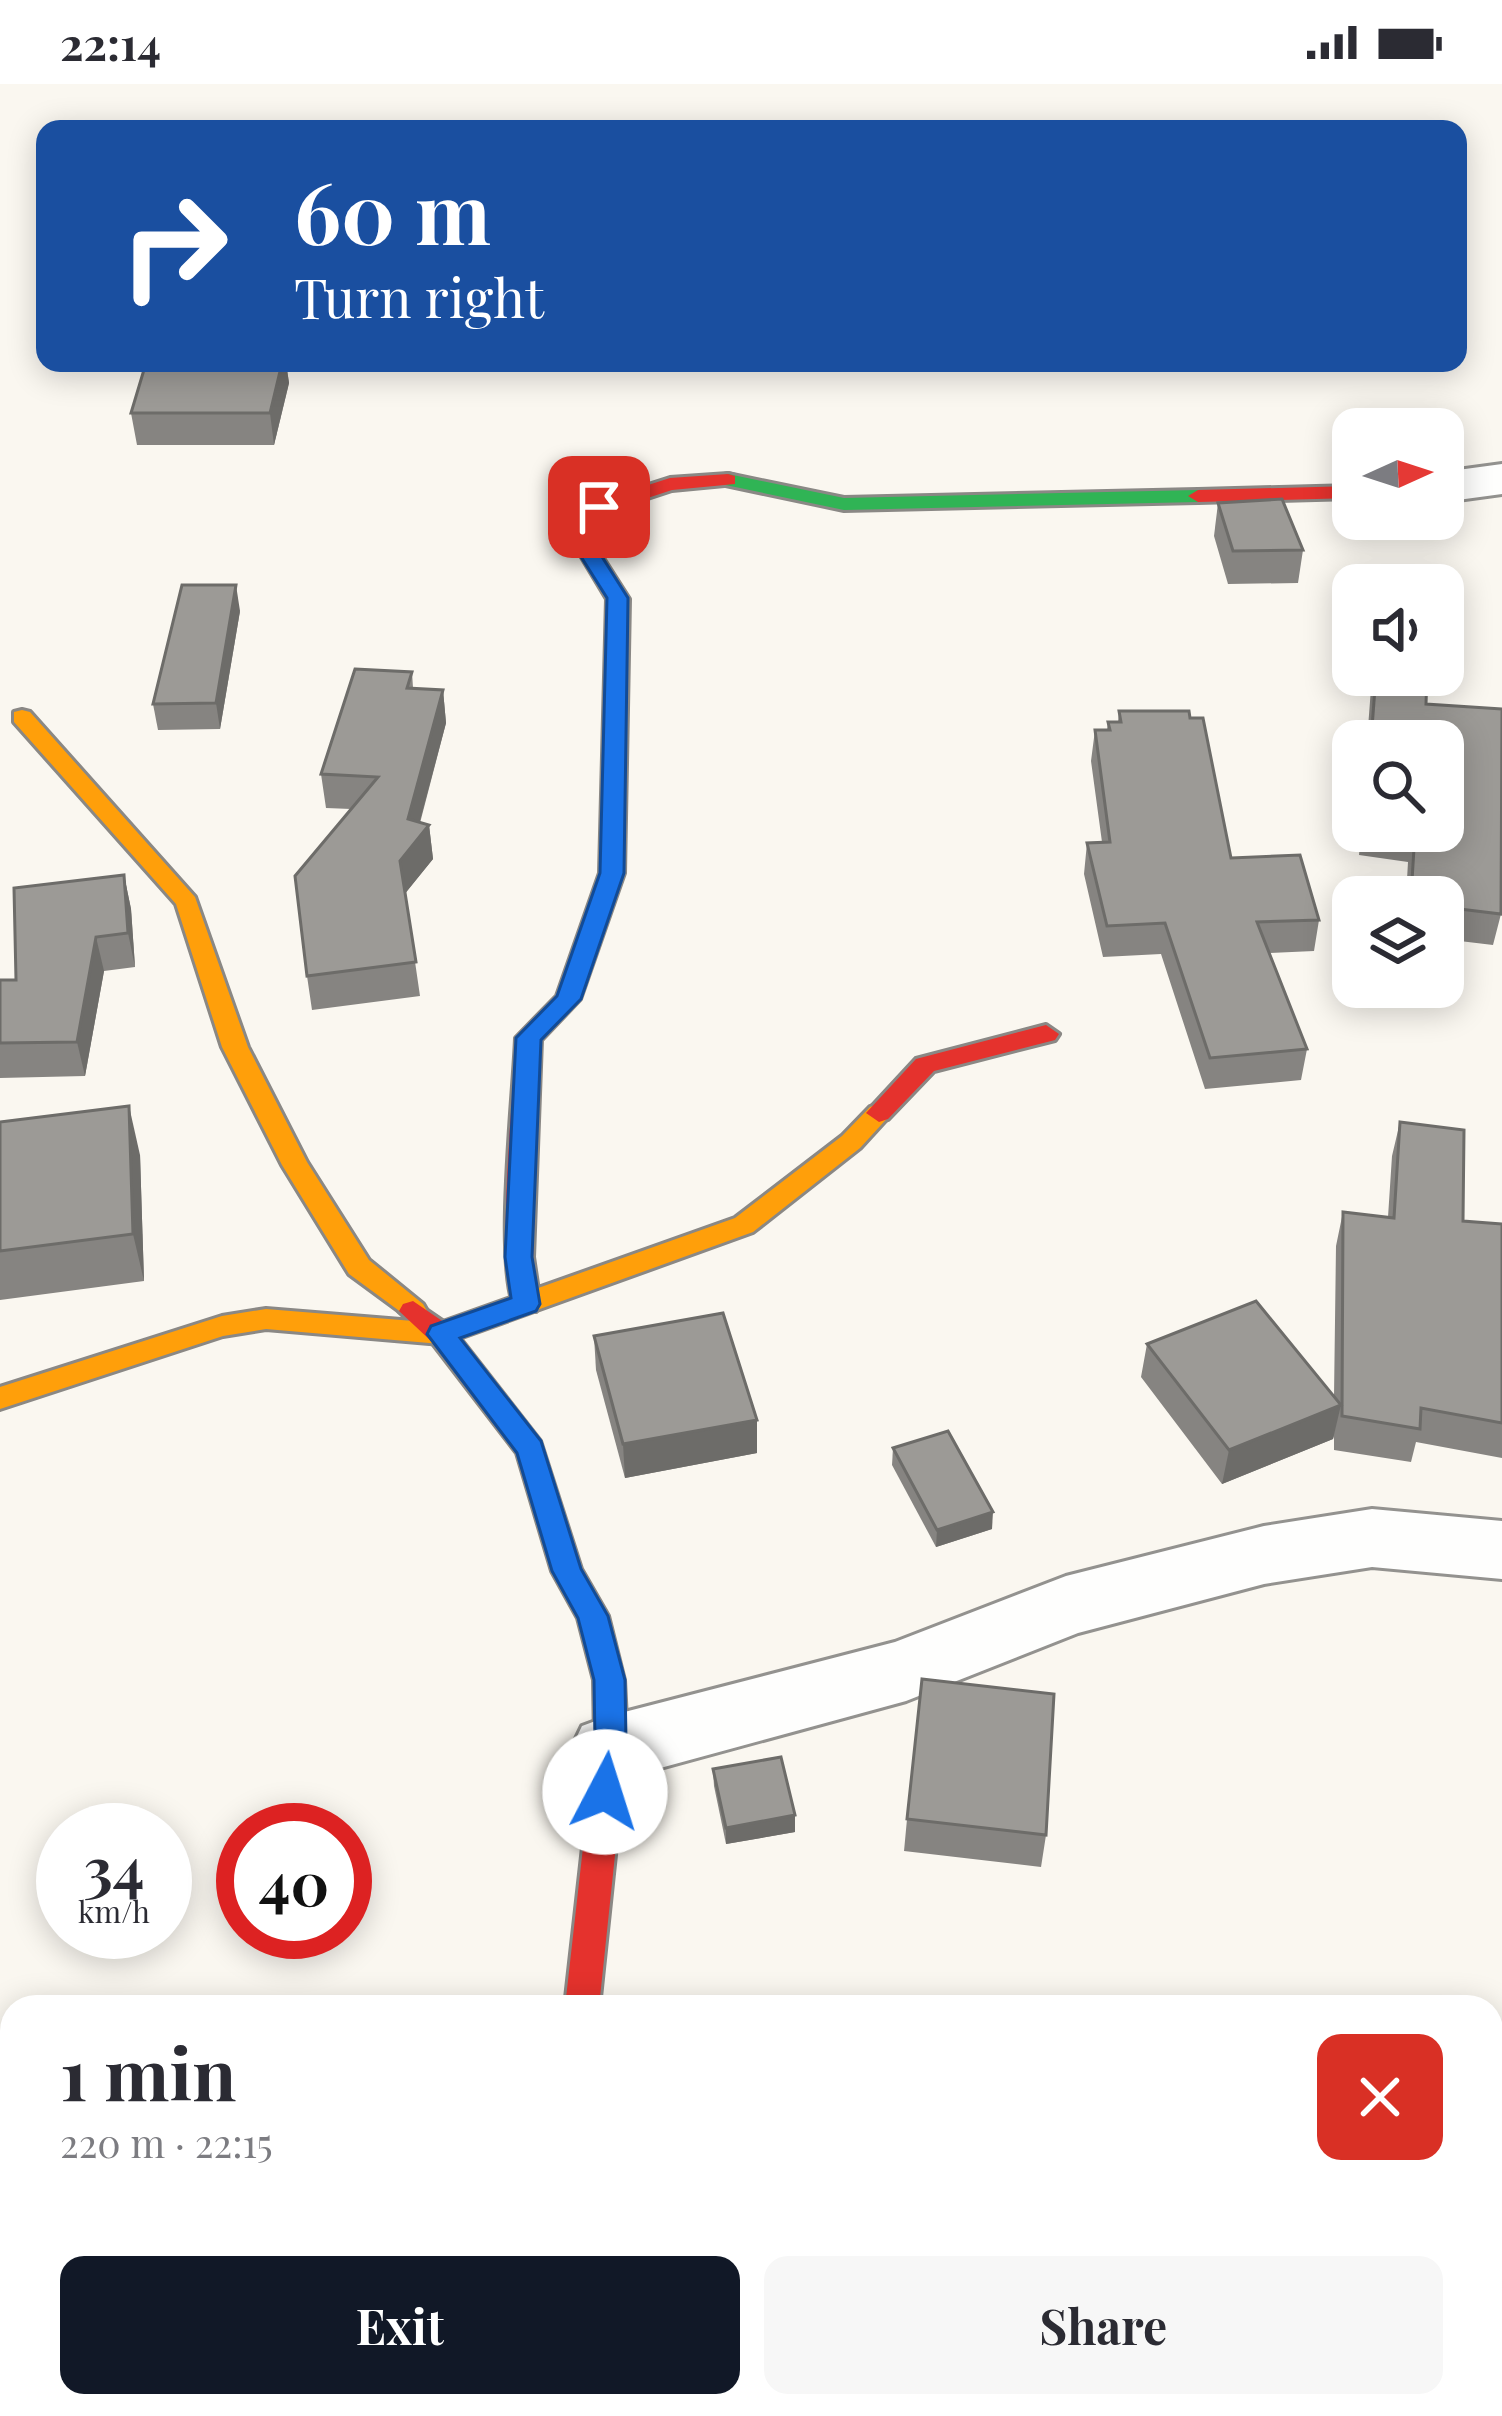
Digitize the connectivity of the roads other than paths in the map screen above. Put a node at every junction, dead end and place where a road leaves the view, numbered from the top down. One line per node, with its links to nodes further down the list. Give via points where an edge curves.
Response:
1 (1502, 479): 2 (street)
2 (1464, 484)
3 (1332, 492): 6 (street, via 844,504 724,481 626,494 599,507 584,544 618,598 612,873 568,999 529,1038 518,1257)
4 (22, 717): 7 (street, via 187,902 235,1047 295,1165 359,1267)
5 (1046, 1034): 6 (street, via 925,1066 851,1142 744,1225)
6 (526, 1304): 7 (street)
7 (441, 1334): 8 (street, via 266,1319); 10 (street, via 530,1449 567,1571 593,1616 609,1680)
8 (0, 1398)
9 (1502, 1550): 10 (street, via 1372,1538 1264,1555 1066,1606 906,1670)
10 (609, 1749): 11 (street)
11 (583, 1995)

